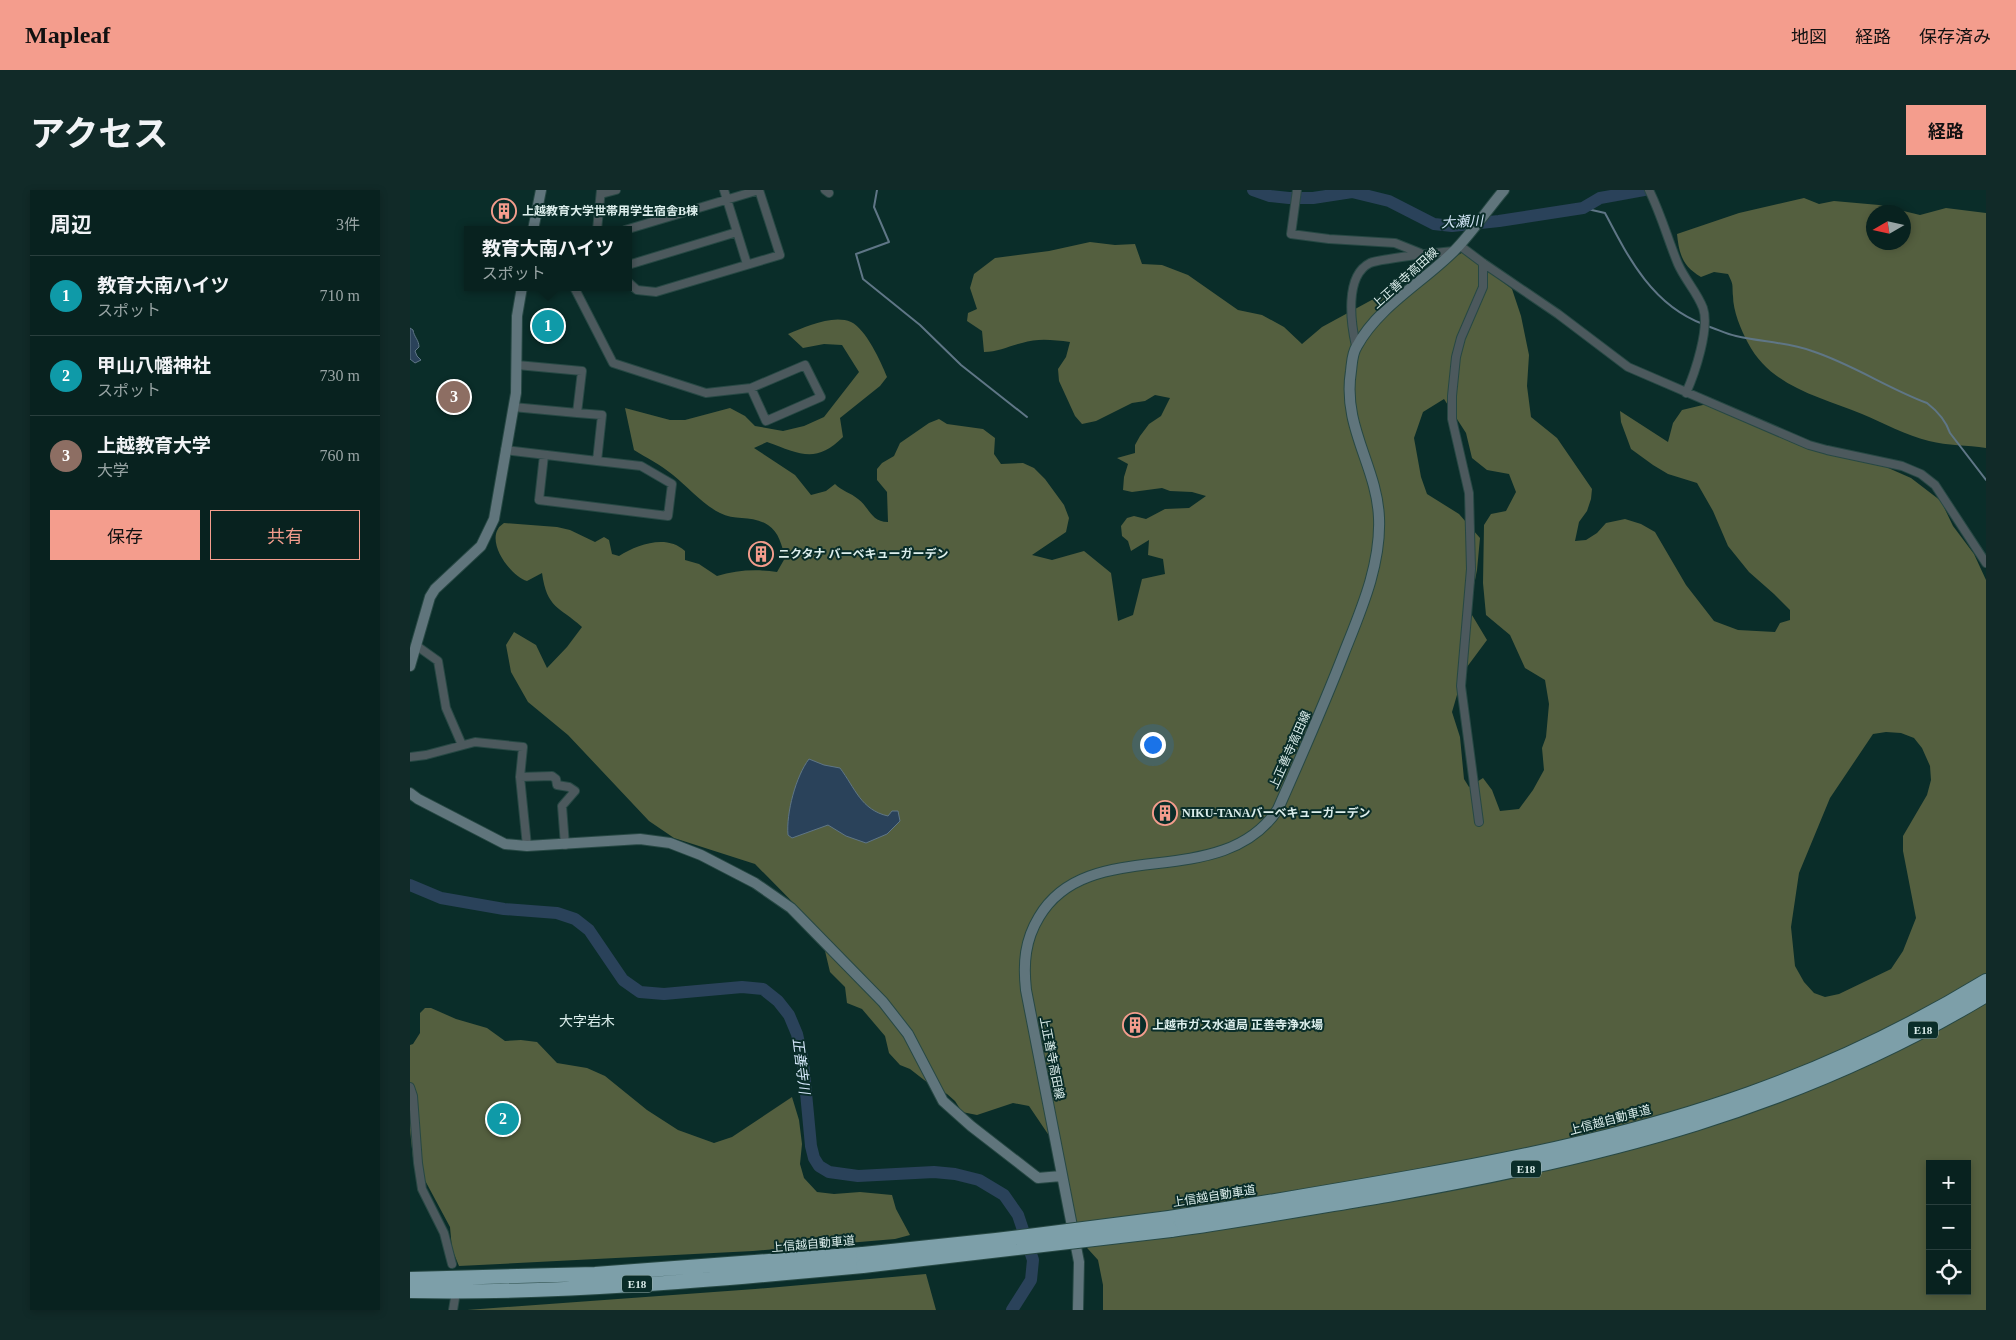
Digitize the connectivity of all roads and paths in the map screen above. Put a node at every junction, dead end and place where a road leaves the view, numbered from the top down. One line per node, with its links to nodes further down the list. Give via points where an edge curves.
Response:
1 (541, 190): 10 (main road)
2 (616, 190): 8 (street)
3 (724, 190): 9 (street)
4 (759, 190): 9 (street); 17 (street, via 780,255)
5 (1297, 190): 15 (street, via 1291,234 1394,243)
6 (1504, 190): 14 (main road, 上正善寺高田線)
7 (1649, 190): 25 (street, via 1679,266 1704,310 1705,327)
8 (601, 192): 11 (street)
9 (727, 199): 12 (street); 13 (street)
10 (534, 226)
11 (597, 226)
12 (632, 228)
13 (738, 232): 16 (street); 17 (street)
14 (1457, 248): 15 (street); 18 (street); 22 (main road, 上正善寺高田線, via 1380,315)
15 (1420, 253): 22 (street, via 1370,263 1361,271 1351,298)
16 (632, 264)
17 (747, 264): 19 (street, via 656,292 637,290)
18 (1483, 264): 25 (street, via 1558,314 1628,367); 38 (street, via 1482,288 1456,357 1452,396 1452,419 1469,493 1471,569 1461,686)
19 (632, 286)
20 (521, 291): 23 (main road, via 517,316)
21 (576, 291): 24 (street, via 614,363 706,393)
22 (1356, 346): 44 (main road, 上正善寺高田線, via 1349,400 1374,489 1379,518 1377,548 1365,598 1321,713 1278,809 1270,822 1257,833 1214,854 1109,871 1078,880 1049,903 1028,941 1024,971 1026,990)
23 (517, 365): 26 (main road); 27 (street, via 582,372)
24 (751, 388): 24 (street, via 805,364 821,397 766,421)
25 (1686, 392): 31 (street, via 1809,445 1902,466 1921,474 1935,485)
26 (513, 407): 27 (street); 28 (main road)
27 (577, 413): 30 (street, via 602,415)
28 (505, 450): 29 (street); 32 (main road, via 500,490 488,534 481,546 430,597)
29 (544, 455): 30 (street); 30 (street, via 539,500 668,516 672,484 642,466)
30 (597, 461)
31 (1986, 563)
32 (417, 646): 33 (main road); 34 (street, via 438,661 446,708)
33 (410, 666)
34 (462, 745): 35 (street); 36 (street, via 475,742 523,747)
35 (410, 757)
36 (520, 777): 39 (street, via 552,776 557,784 575,791 562,806); 40 (street)
37 (410, 793): 40 (main road, via 505,844)
38 (1479, 822)
39 (565, 845): 40 (main road); 44 (main road, via 640,839 670,843 701,855 755,884 791,908 883,1002 908,1034 943,1101 1038,1178)
40 (527, 846)
41 (1986, 981): 42 (highway, 上信越自動車道 / E18)
42 (1978, 995): 45 (highway, 上信越自動車道 / E18, bridge, via 1906,1026 1866,1052 1794,1090 1668,1133 1574,1157 1470,1180 1245,1220 1170,1224)
43 (410, 1087): 46 (street, via 422,1189 444,1233)
44 (1061, 1176): 51 (main road, 上正善寺高田線, via 1079,1262)
45 (863, 1260): 47 (highway, 上信越自動車道 / E18, via 595,1274); 48 (highway, 上信越自動車道 / E18, via 715,1279)
46 (452, 1264)
47 (410, 1279)
48 (410, 1291)
49 (455, 1298): 50 (street)
50 (453, 1310)
51 (1078, 1310)

